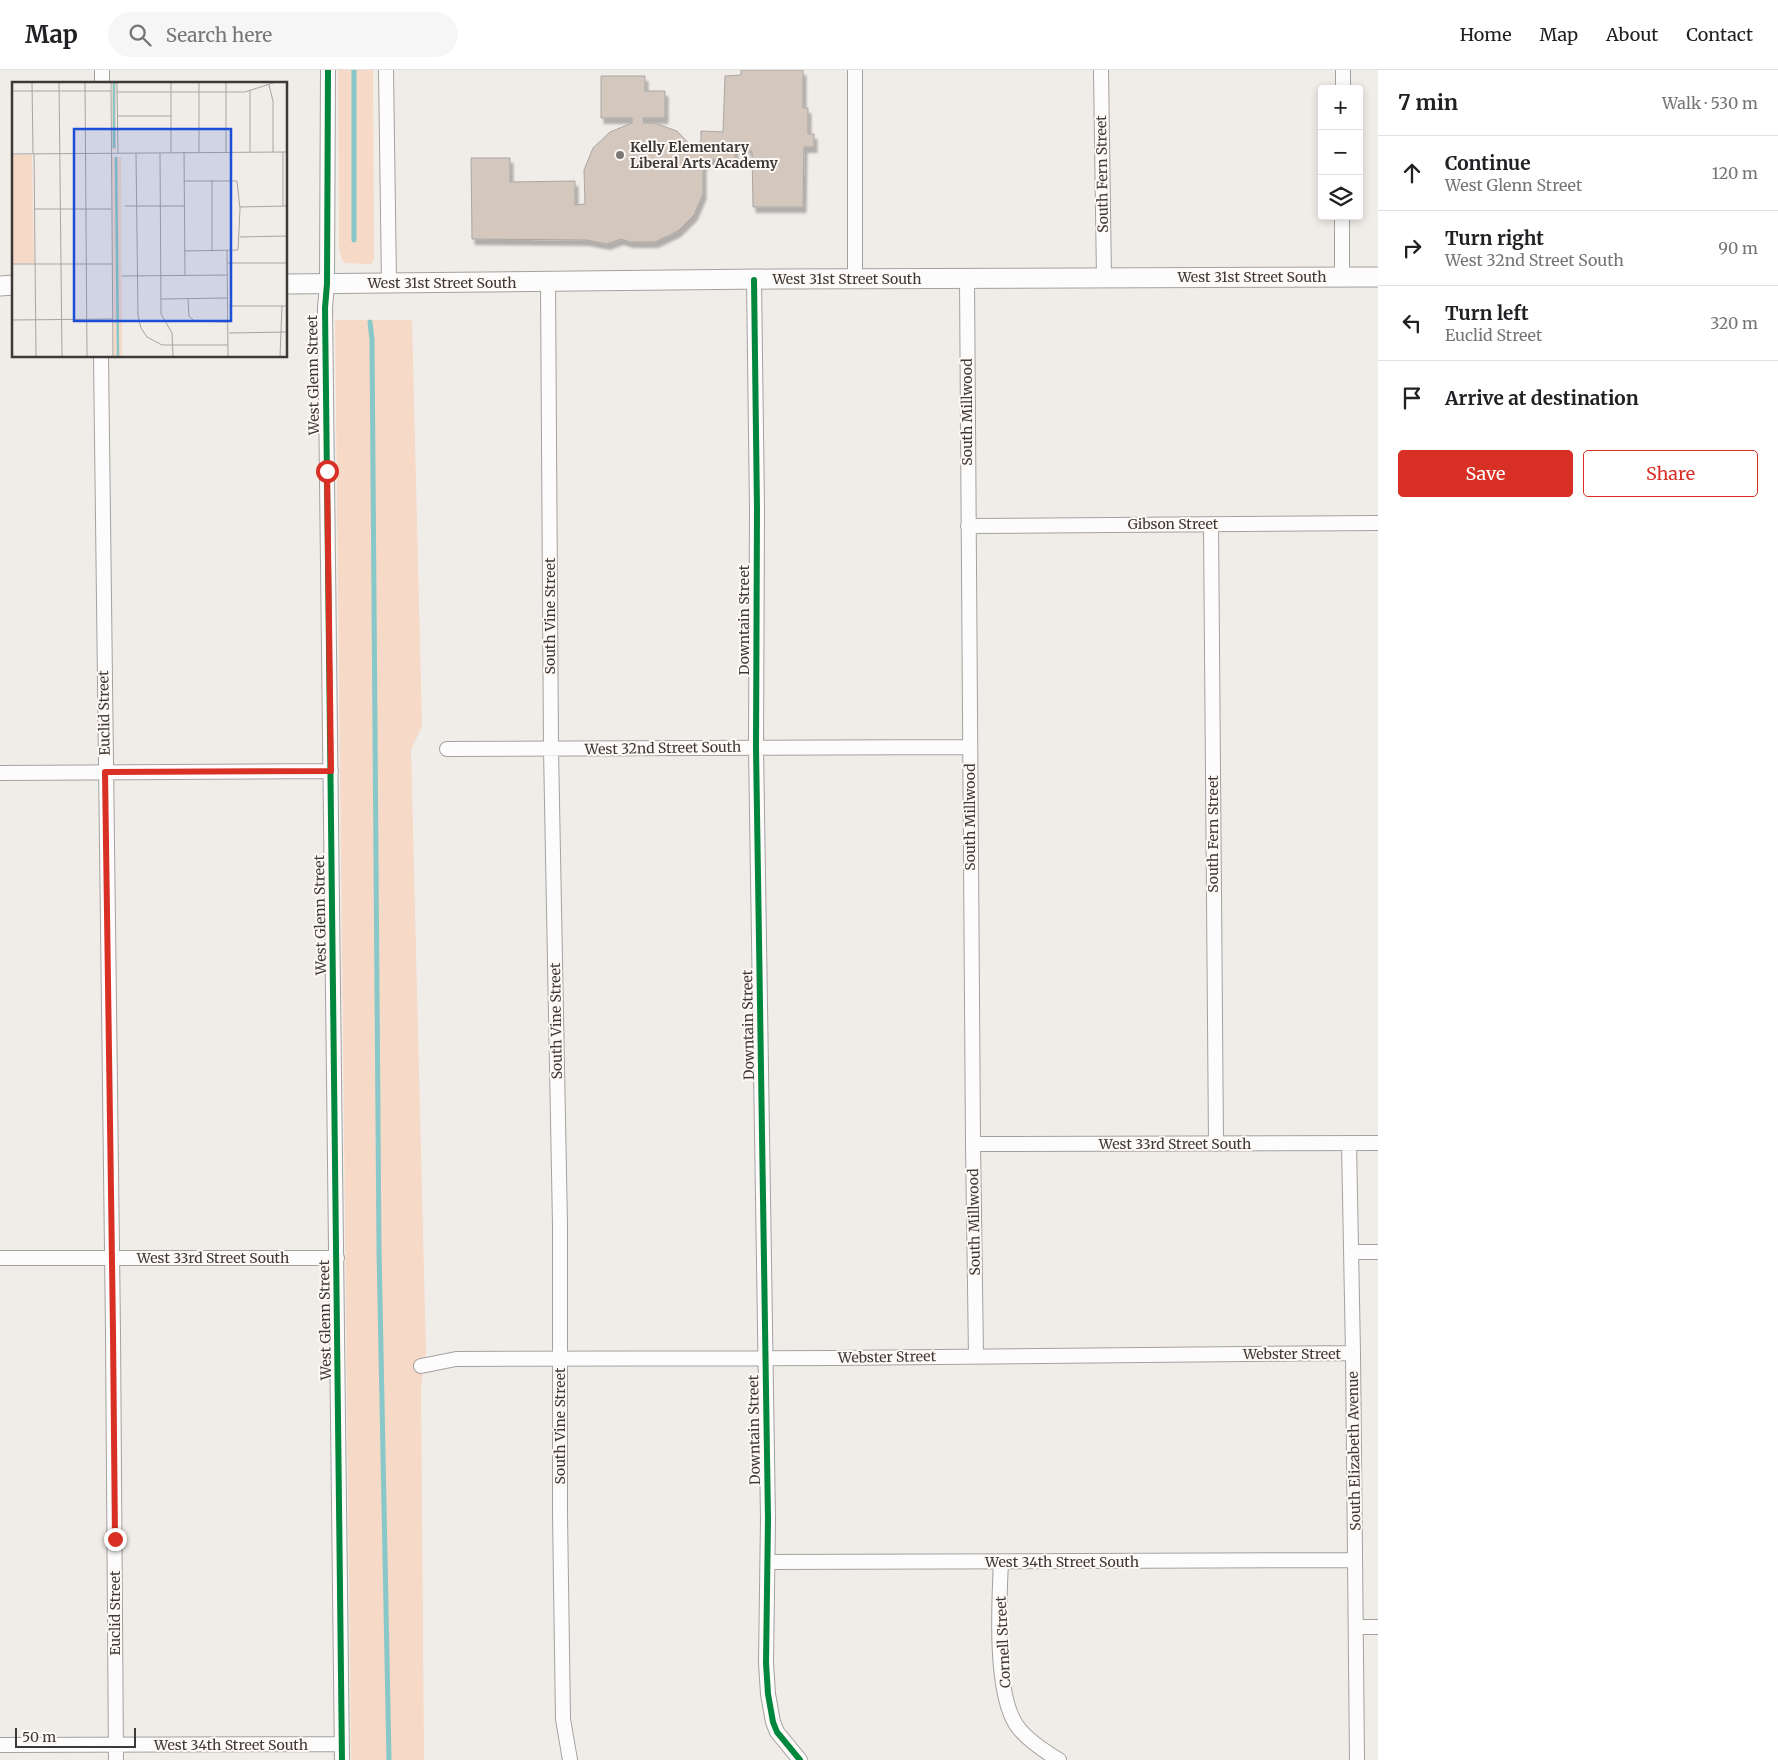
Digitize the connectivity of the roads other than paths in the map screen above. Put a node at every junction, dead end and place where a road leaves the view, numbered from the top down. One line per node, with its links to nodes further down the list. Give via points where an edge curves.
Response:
1 (328, 70): 16 (street, West Glenn Street)
2 (386, 70): 17 (street)
3 (855, 70): 12 (street)
4 (1101, 70): 11 (street, South Fern Street)
5 (1343, 70): 6 (street)
6 (1343, 85)
7 (1342, 220): 8 (street)
8 (1342, 277): 9 (street, West 31st Street South); 11 (street, West 31st Street South)
9 (1378, 277)
10 (967, 278): 11 (street, West 31st Street South); 12 (street, West 31st Street South); 21 (street, South Millwood)
11 (1104, 278)
12 (855, 279): 13 (street, West 31st Street South)
13 (754, 280): 14 (street, West 31st Street South); 23 (street, Downtain Street)
14 (548, 282): 17 (street, West 31st Street South); 25 (street, South Vine Street)
15 (288, 284): 16 (street, West 31st Street South)
16 (327, 284): 17 (street, West 31st Street South); 26 (street, West Glenn Street)
17 (389, 284)
18 (100, 358): 27 (street, Euclid Street)
19 (1378, 523): 20 (street, Gibson Street)
20 (1211, 524): 21 (street, Gibson Street); 32 (street, South Fern Street)
21 (968, 526): 22 (street, South Millwood)
22 (970, 747): 23 (street, West 32nd Street South); 31 (street, South Millwood)
23 (756, 748): 25 (street, West 32nd Street South); 41 (street, Downtain Street)
24 (447, 749): 25 (street, West 32nd Street South)
25 (551, 749): 40 (street, South Vine Street)
26 (331, 771): 27 (street); 37 (street, West Glenn Street)
27 (105, 772): 28 (street); 36 (street, Euclid Street)
28 (0, 773)
29 (1348, 1143): 30 (street, West 33rd Street South); 32 (street, West 33rd Street South); 33 (street, South Elizabeth Avenue)
30 (1378, 1143)
31 (973, 1144): 32 (street, West 33rd Street South); 39 (street, South Millwood)
32 (1216, 1144)
33 (1351, 1252): 34 (street); 38 (street, South Elizabeth Avenue)
34 (1378, 1252)
35 (0, 1258): 36 (street, West 33rd Street South)
36 (111, 1258): 37 (street, West 33rd Street South); 50 (street, Euclid Street)
37 (337, 1258): 48 (street, West Glenn Street)
38 (1353, 1353): 39 (street, Webster Street); 43 (street, South Elizabeth Avenue)
39 (976, 1356): 41 (street, Webster Street)
40 (560, 1358): 41 (street, Webster Street); 42 (street, Webster Street, via 456,1358); 53 (street, South Vine Street, via 563,1718)
41 (765, 1358): 44 (street, Downtain Street)
42 (421, 1366)
43 (1355, 1560): 45 (street, West 34th Street South); 46 (street, South Elizabeth Avenue)
44 (768, 1562): 45 (street, West 34th Street South); 54 (street, Downtain Street, via 766,1663 770,1707 777,1732)
45 (1001, 1562): 55 (street, Cornell Street, via 1001,1668 1010,1712 1027,1737)
46 (1356, 1627): 47 (street); 56 (street, South Elizabeth Avenue)
47 (1378, 1627)
48 (342, 1744): 50 (street, West 34th Street South); 52 (street, West Glenn Street)
49 (0, 1745): 50 (street, West 34th Street South)
50 (115, 1745): 51 (street, Euclid Street)
51 (116, 1760)
52 (342, 1760)
53 (570, 1760)
54 (800, 1760)
55 (1059, 1760)
56 (1357, 1760)

